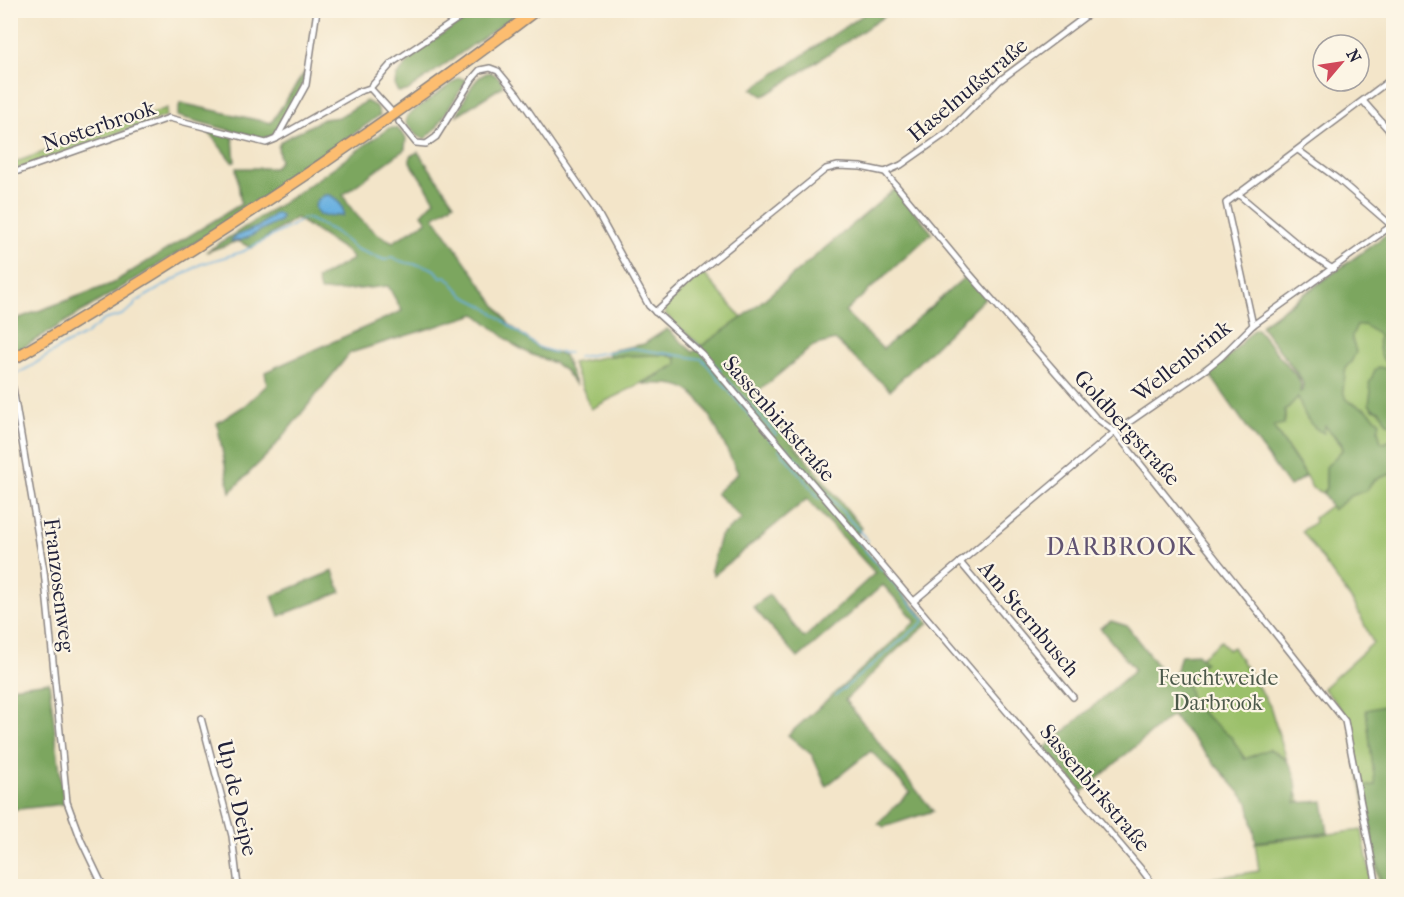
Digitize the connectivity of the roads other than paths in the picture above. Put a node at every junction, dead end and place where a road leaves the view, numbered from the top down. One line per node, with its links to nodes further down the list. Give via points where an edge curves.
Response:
1 (317, 10): 11 (street, via 306,85)
2 (471, 10): 6 (street, via 392,63)
3 (536, 10): 20 (highway, via 404,109 249,214)
4 (1094, 10): 13 (street, Haselnußstraße, via 999,81 948,132)
5 (1394, 77): 7 (street)
6 (370, 88): 8 (street); 11 (street)
7 (1363, 100): 10 (street); 12 (street)
8 (391, 111)
9 (399, 122): 18 (street, Sassenbirkstraße, via 416,143 426,144 436,137 480,70 498,71 595,208)
10 (1394, 136)
11 (276, 139): 14 (street, Nosterbrook, via 266,143 169,118)
12 (1298, 150): 15 (street); 16 (street)
13 (885, 172): 18 (street, via 861,167 826,169); 22 (street, Goldbergstraße, via 1095,417)
14 (10, 174)
15 (1238, 194): 17 (street); 19 (street, via 1226,203)
16 (1392, 225): 17 (street, Wellenbrink)
17 (1333, 269): 19 (street, Wellenbrink)
18 (655, 312): 24 (street, Sassenbirkstraße, via 702,354)
19 (1253, 325): 22 (street, Wellenbrink, via 1206,369)
20 (10, 361)
21 (13, 388): 27 (street, Franzosenweg, via 44,571 67,802)
22 (1115, 432): 23 (street, Wellenbrink); 30 (street, Goldbergstraße, via 1345,721)
23 (960, 562): 24 (street, Wellenbrink); 25 (street, Am Sternbusch)
24 (914, 601): 29 (street, Sassenbirkstraße)
25 (1073, 697)
26 (201, 718): 28 (street, Up de Deipe, via 232,836)
27 (104, 886)
28 (238, 886)
29 (1154, 886)
30 (1377, 886)

